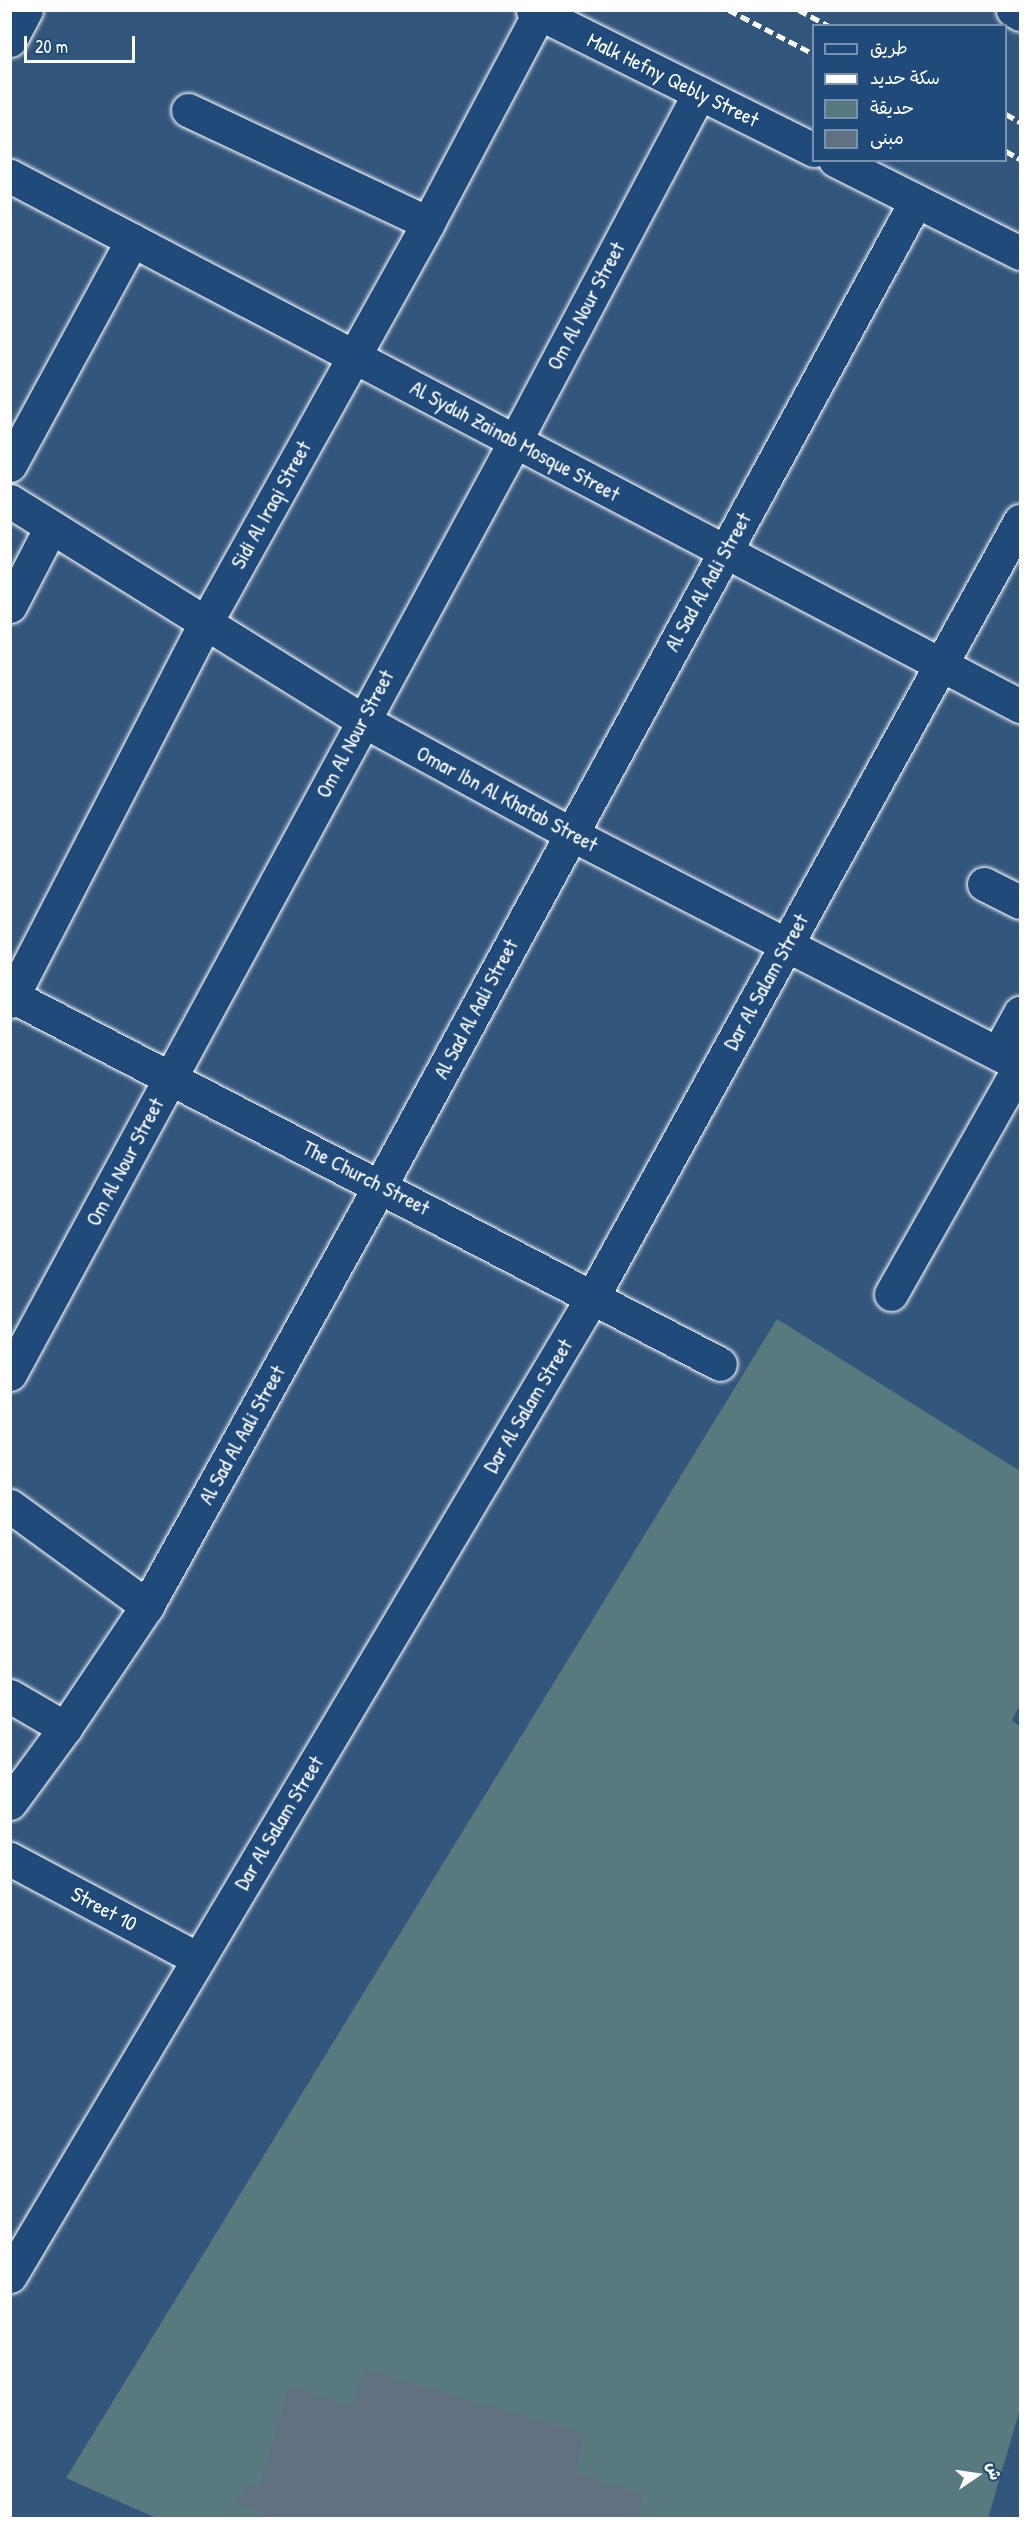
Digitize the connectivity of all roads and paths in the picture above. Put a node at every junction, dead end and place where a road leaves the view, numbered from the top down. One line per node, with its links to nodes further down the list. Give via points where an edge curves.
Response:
1 (1013, 10): 3 (street)
2 (536, 12): 4 (street, Malk Hefny Qebly Street); 10 (street, Sidi Al Iraqi Street)
3 (1020, 14)
4 (699, 93): 6 (street, Malk Hefny Qebly Street); 14 (street, Om Al Nour Street)
5 (188, 110): 10 (street)
6 (812, 150)
7 (839, 162): 9 (street)
8 (10, 176): 11 (street, Al Syduh Zainab Mosque Street)
9 (916, 201): 12 (street); 19 (street, Al Sad Al Aali Street)
10 (428, 223): 13 (street, Sidi Al Iraqi Street)
11 (132, 240): 13 (street, Al Syduh Zainab Mosque Street); 15 (street)
12 (1020, 253)
13 (354, 356): 14 (street, Al Syduh Zainab Mosque Street); 21 (street, Sidi Al Iraqi Street)
14 (515, 441): 19 (street, Al Syduh Zainab Mosque Street); 24 (street, Om Al Nour Street)
15 (10, 465)
16 (10, 501): 18 (street, Omar Ibn Al Khatab Street)
17 (1020, 521): 22 (street, Dar Al Salam Street)
18 (51, 527): 20 (street); 21 (street, Omar Ibn Al Khatab Street)
19 (724, 551): 22 (street, Al Syduh Zainab Mosque Street); 25 (street, Al Sad Al Aali Street)
20 (10, 606)
21 (205, 624): 24 (street, Omar Ibn Al Khatab Street); 29 (street, Sidi Al Iraqi Street)
22 (941, 665): 23 (street, Al Syduh Zainab Mosque Street); 28 (street, Dar Al Salam Street)
23 (1020, 706)
24 (362, 720): 25 (street, Omar Ibn Al Khatab Street); 32 (street, Om Al Nour Street)
25 (571, 834): 28 (street, Omar Ibn Al Khatab Street); 33 (street, Al Sad Al Aali Street)
26 (984, 884): 27 (street)
27 (1020, 902)
28 (787, 945): 31 (street, Omar Ibn Al Khatab Street); 35 (street, Dar Al Salam Street)
29 (11, 998): 32 (street, The Church Street)
30 (1020, 1013): 31 (street)
31 (1013, 1061): 34 (street)
32 (171, 1077): 33 (street, The Church Street); 37 (street, Om Al Nour Street)
33 (380, 1186): 35 (street, The Church Street); 39 (street, Al Sad Al Aali Street)
34 (891, 1294)
35 (593, 1296): 36 (street, The Church Street); 44 (street, Dar Al Salam Street)
36 (720, 1364)
37 (10, 1374)
38 (10, 1506): 39 (street)
39 (147, 1606): 41 (street, Al Sad Al Aali Street)
40 (10, 1696): 41 (street)
41 (65, 1728): 42 (street, Al Sad Al Aali Street)
42 (10, 1803)
43 (10, 1859): 44 (street, Street 10)
44 (198, 1959): 45 (street, Dar Al Salam Street)
45 (10, 2276)

